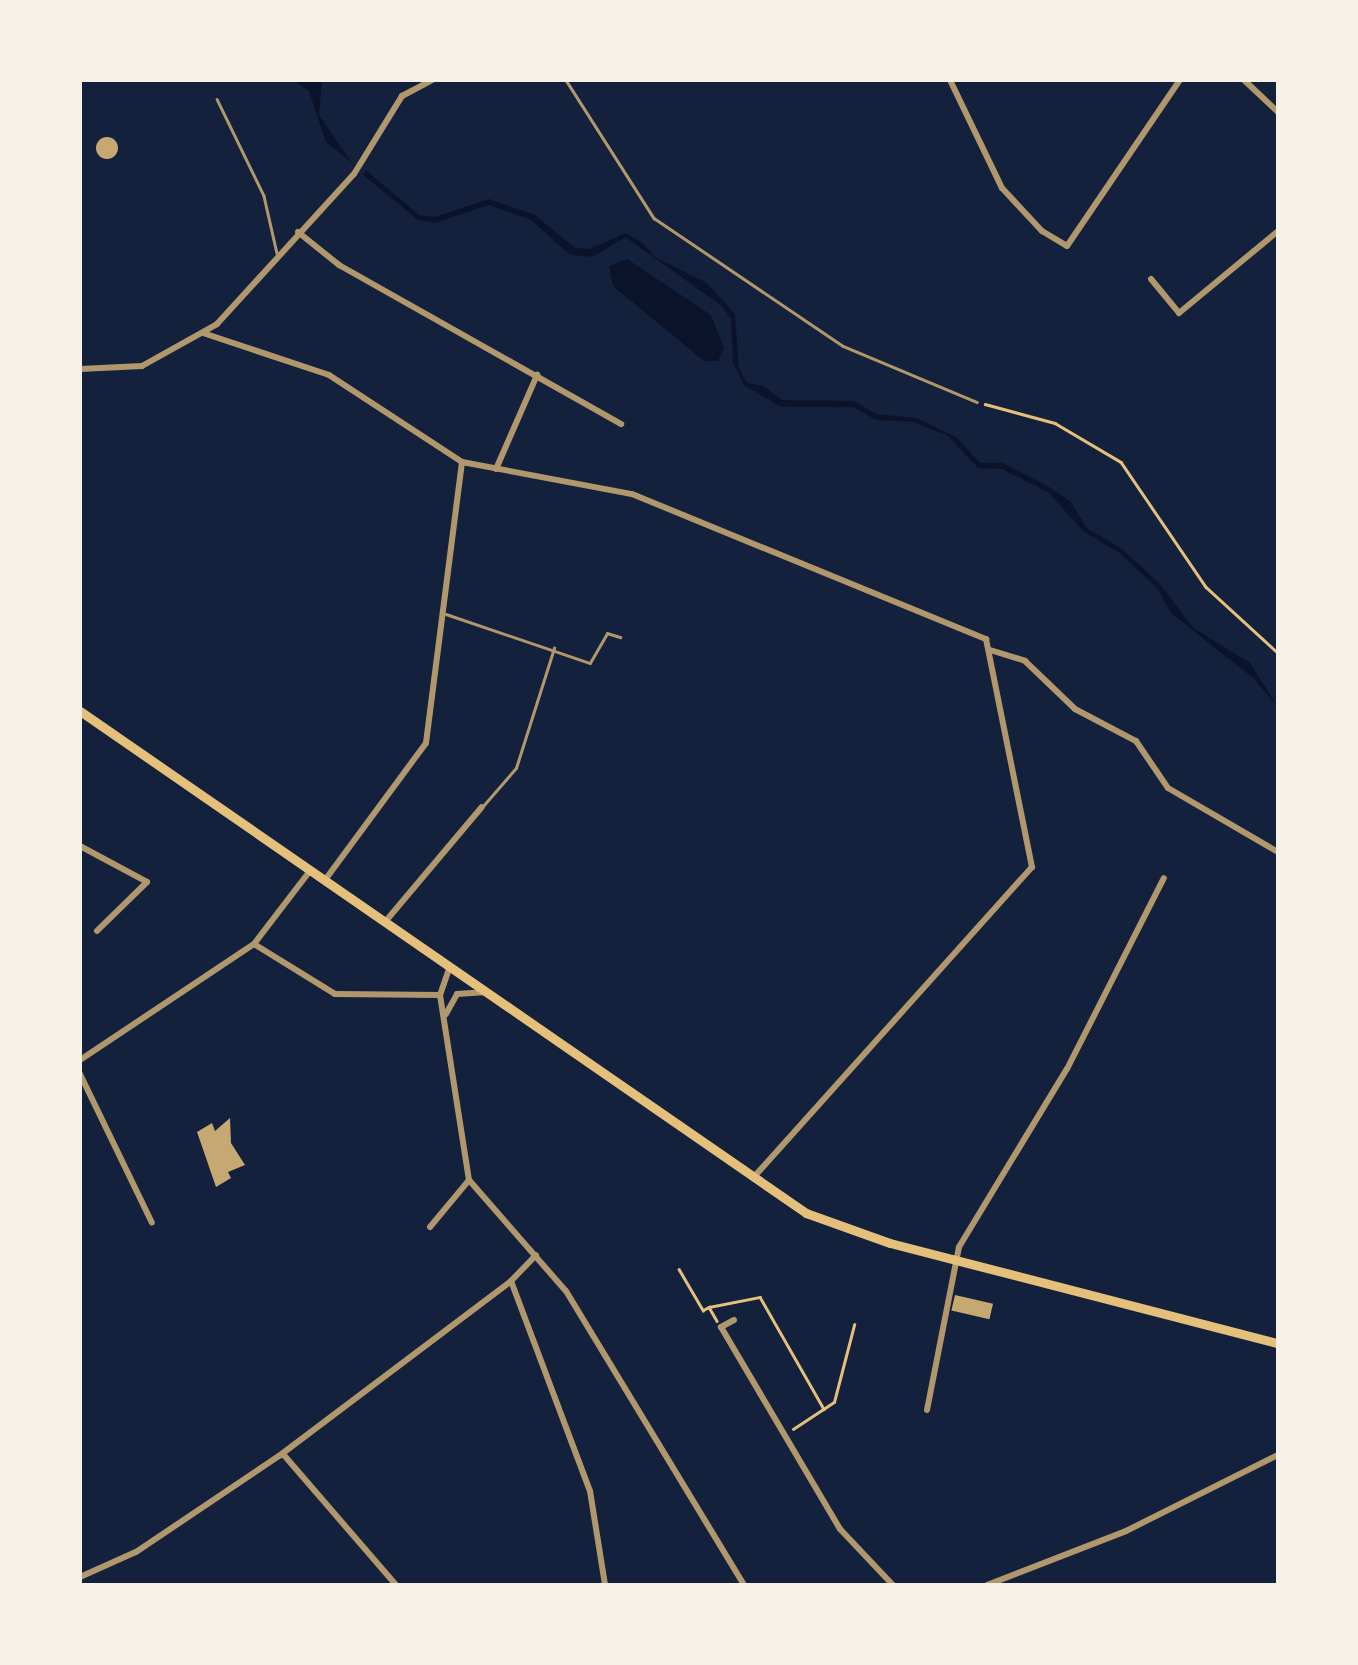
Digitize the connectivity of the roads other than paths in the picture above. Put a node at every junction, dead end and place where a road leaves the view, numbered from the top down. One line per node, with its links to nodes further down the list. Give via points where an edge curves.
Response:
1 (432, 80): 9 (street, via 402,96 354,174)
2 (566, 80): 15 (lane, via 654,218 842,346)
3 (950, 80): 4 (street, via 1002,188 1062,246 1074,241)
4 (1180, 80)
5 (1244, 80): 7 (street)
6 (216, 99): 10 (lane, via 264,196)
7 (1278, 112)
8 (1278, 231): 11 (street, via 1180,312)
9 (298, 232): 10 (street); 14 (street, via 338,265)
10 (277, 254): 12 (street, via 230,312)
11 (1151, 278)
12 (203, 333): 13 (street, via 142,366); 17 (street, via 329,375)
13 (80, 369)
14 (537, 375): 16 (street); 18 (street)
15 (977, 402)
16 (621, 424)
17 (462, 462): 18 (street); 19 (street)
18 (496, 469): 22 (street, via 582,482 697,517 982,636)
19 (444, 614): 21 (lane); 29 (street, via 426,743)
20 (620, 637): 21 (lane, via 607,633 590,663)
21 (554, 648): 24 (lane, via 516,768)
22 (990, 650): 26 (street, via 1025,661 1074,708 1136,740 1168,788); 39 (street, via 1032,867)
23 (80, 711): 27 (main road)
24 (482, 807): 30 (street)
25 (80, 846): 31 (street, via 147,882)
26 (1278, 852)
27 (309, 872): 29 (main road); 32 (street)
28 (1164, 878): 44 (street, via 1067,1070)
29 (323, 882): 30 (main road)
30 (384, 923): 33 (main road)
31 (97, 931)
32 (254, 944): 35 (street, via 335,994); 37 (street)
33 (449, 969): 34 (main road); 35 (street)
34 (483, 992): 36 (street, via 454,996); 39 (main road)
35 (440, 995): 36 (street)
36 (444, 1020): 40 (street)
37 (80, 1060)
38 (80, 1074): 41 (street)
39 (753, 1178): 44 (main road, via 836,1227)
40 (469, 1180): 42 (street); 43 (street)
41 (152, 1223)
42 (430, 1227)
43 (536, 1255): 45 (street); 54 (street, via 583,1318)
44 (955, 1260): 47 (main road); 48 (street)
45 (511, 1281): 49 (street); 53 (street, via 590,1491)
46 (734, 1320): 55 (street, via 720,1327 848,1541)
47 (1278, 1343)
48 (927, 1410)
49 (283, 1454): 51 (street, via 136,1552); 52 (street)
50 (1278, 1456): 56 (street, via 1126,1531)
51 (80, 1577)
52 (396, 1585)
53 (605, 1585)
54 (744, 1585)
55 (893, 1585)
56 (987, 1585)

